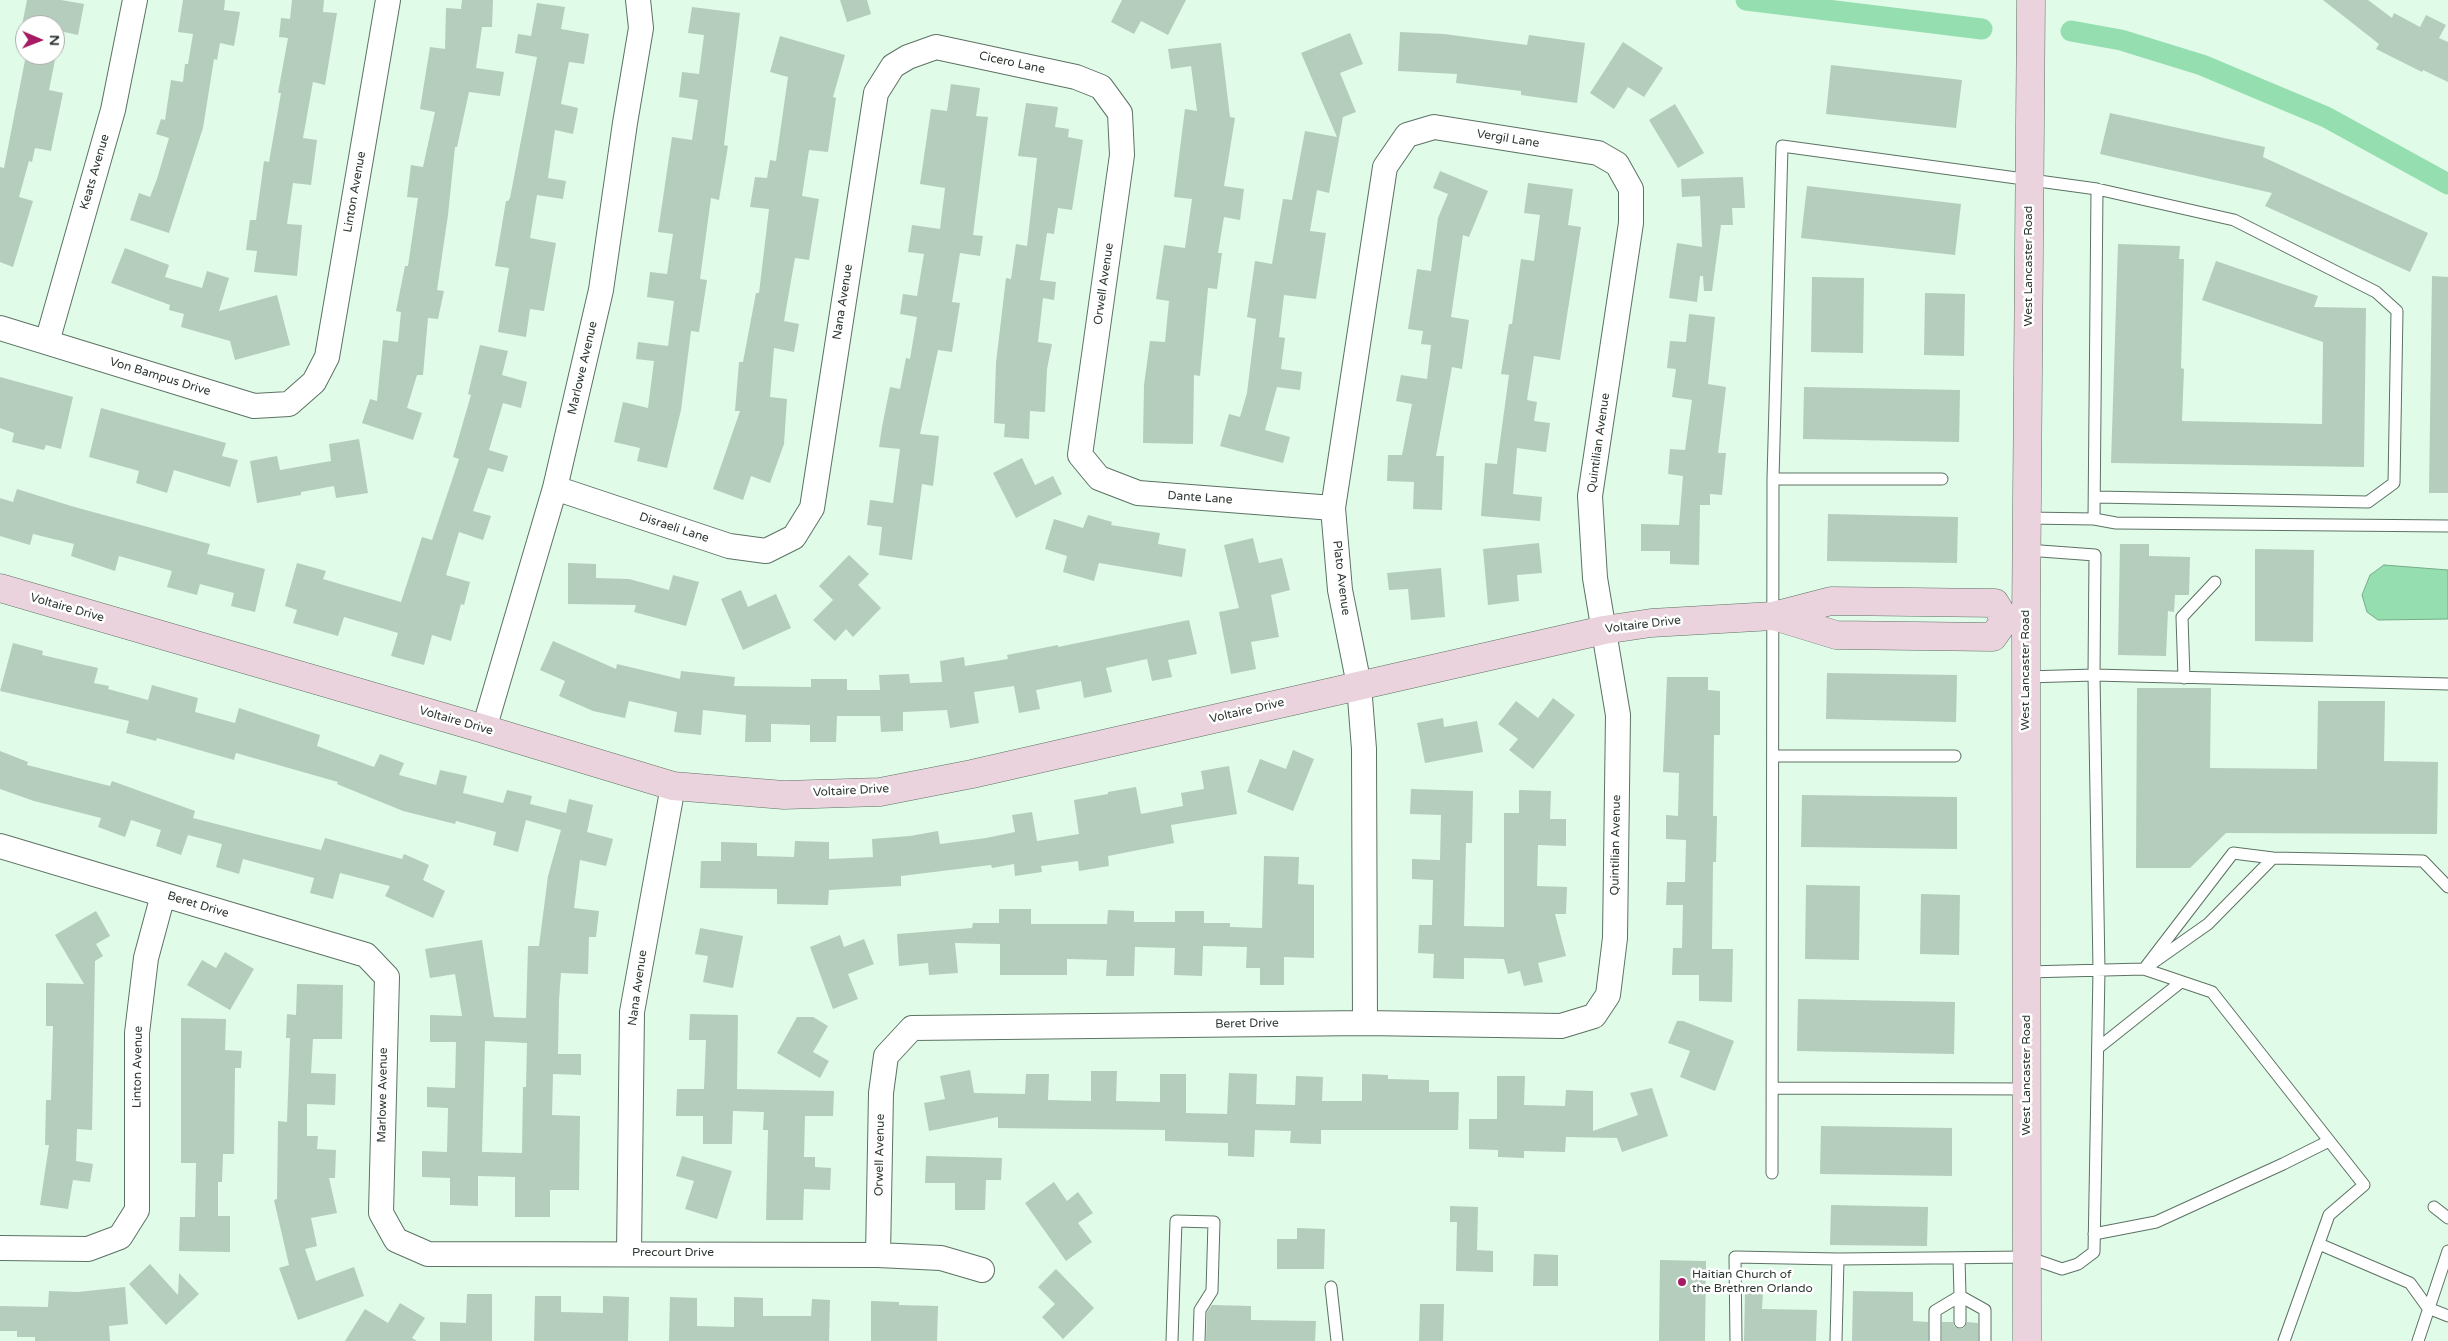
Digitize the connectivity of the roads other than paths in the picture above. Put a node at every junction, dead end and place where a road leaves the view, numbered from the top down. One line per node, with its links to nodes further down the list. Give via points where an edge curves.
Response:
1 (135, 0): 12 (street, Keats Avenue, via 113,110)
2 (388, 0): 13 (street, Linton Avenue, via 327,357)
3 (638, 0): 17 (street, Marlowe Avenue, via 641,28 601,290)
4 (2031, 0): 8 (street, West Lancaster Road)
5 (894, 66): 6 (street, Cicero Lane, via 936,47 1076,77 1101,87); 23 (street, Nana Avenue, via 876,93 812,508)
6 (1120, 113): 14 (street, Orwell Avenue, via 1122,155)
7 (1385, 166): 10 (street, Vergil Lane, via 1407,135 1434,127 1598,154 1616,164); 19 (street, Plato Avenue)
8 (2030, 178): 9 (lane); 15 (lane, via 1782,146); 20 (street, West Lancaster Road)
9 (2097, 188): 18 (lane); 18 (lane, via 2234,220 2376,292 2397,311 2394,483 2368,502)
10 (1631, 189): 29 (street, Quintilian Avenue, via 1631,223 1590,496 1595,578)
11 (0, 328): 12 (street, Von Bampus Drive)
12 (47, 342): 13 (street, Von Bampus Drive, via 254,406 289,404)
13 (314, 382)
14 (1080, 455): 19 (street, Dante Lane, via 1099,478 1138,493)
15 (1773, 479): 16 (lane); 27 (lane)
16 (1942, 479)
17 (555, 488): 23 (street, Disraeli Lane, via 729,546 766,551); 35 (street, Marlowe Avenue)
18 (2095, 497): 21 (lane)
19 (1333, 508): 34 (street, Plato Avenue, via 1340,590)
20 (2027, 518): 21 (lane); 24 (street, West Lancaster Road)
21 (2094, 519): 22 (lane, via 2116,522)
22 (2448, 526)
23 (794, 537)
24 (2027, 550): 28 (street, West Lancaster Road); 30 (lane, via 2095,555)
25 (2215, 582): 32 (lane, via 2182,617)
26 (0, 588): 35 (street, Voltaire Drive)
27 (1772, 616): 28 (street, Voltaire Drive, via 1831,601 1893,600 1995,603); 29 (street, Voltaire Drive, via 1661,622); 36 (lane)
28 (2015, 620): 31 (street, West Lancaster Road)
29 (1604, 630): 34 (street, Voltaire Drive); 48 (street, Quintilian Avenue, via 1618,716 1615,938)
30 (2094, 675): 31 (lane); 32 (lane); 44 (lane)
31 (2026, 677): 45 (street, West Lancaster Road)
32 (2184, 678): 33 (lane)
33 (2448, 684)
34 (1359, 685): 38 (street, Voltaire Drive, via 982,772 880,792 784,795); 49 (street, Plato Avenue, via 1364,749)
35 (484, 729): 38 (street, Voltaire Drive)
36 (1773, 756): 37 (lane); 52 (lane)
37 (1955, 756)
38 (673, 786): 63 (street, Nana Avenue, via 632,1012)
39 (0, 846): 42 (street, Beret Drive)
40 (2273, 858): 41 (lane, via 2423,861); 43 (lane, via 2208,924); 43 (lane, via 2232,853)
41 (2448, 887)
42 (163, 895): 46 (street, Beret Drive, via 366,955); 61 (street, Linton Avenue, via 146,958 137,1033 137,1210 120,1237 88,1249)
43 (2144, 969): 44 (lane); 47 (lane)
44 (2099, 970): 45 (lane); 50 (lane)
45 (2027, 972): 53 (street, West Lancaster Road)
46 (387, 977): 57 (street, Marlowe Avenue)
47 (2181, 982): 50 (lane); 54 (lane, via 2212,992)
48 (1608, 995): 49 (street, Beret Drive, via 1594,1016 1561,1026)
49 (1366, 1023): 51 (street, Beret Drive, via 912,1028)
50 (2098, 1048): 59 (lane)
51 (886, 1056): 64 (street, Orwell Avenue, via 881,1093)
52 (1772, 1088): 53 (lane); 55 (lane)
53 (2027, 1089): 65 (street, West Lancaster Road)
54 (2329, 1141): 59 (lane, via 2156,1222); 60 (lane, via 2364,1185 2329,1214)
55 (1772, 1173)
56 (2434, 1206): 58 (lane)
57 (381, 1213): 63 (street, Precourt Drive, via 396,1240 428,1254)
58 (2448, 1218)
59 (2094, 1234): 65 (lane, via 2094,1252 2078,1264 2062,1269)
60 (2319, 1244): 71 (lane, via 2410,1284); 82 (lane)
61 (0, 1248)
62 (2448, 1251): 71 (lane)
63 (628, 1253): 64 (street, Precourt Drive)
64 (878, 1255): 68 (street, Precourt Drive, via 942,1258)
65 (2027, 1257): 66 (lane); 81 (street, West Lancaster Road)
66 (1959, 1258): 67 (lane); 70 (lane)
67 (1838, 1259): 77 (lane, via 1735,1257); 78 (lane)
68 (982, 1270)
69 (1331, 1287): 76 (lane)
70 (1960, 1296): 73 (lane); 79 (lane, via 1935,1311); 80 (lane, via 1985,1310)
71 (2428, 1308): 72 (lane); 83 (lane)
72 (2448, 1316)
73 (1960, 1322)
74 (1172, 1341): 75 (lane, via 1176,1221 1214,1222 1212,1291 1200,1310)
75 (1199, 1341)
76 (1337, 1341)
77 (1736, 1341)
78 (1836, 1341)
79 (1935, 1341)
80 (1985, 1341)
81 (2027, 1341)
82 (2284, 1341)
83 (2418, 1341)

